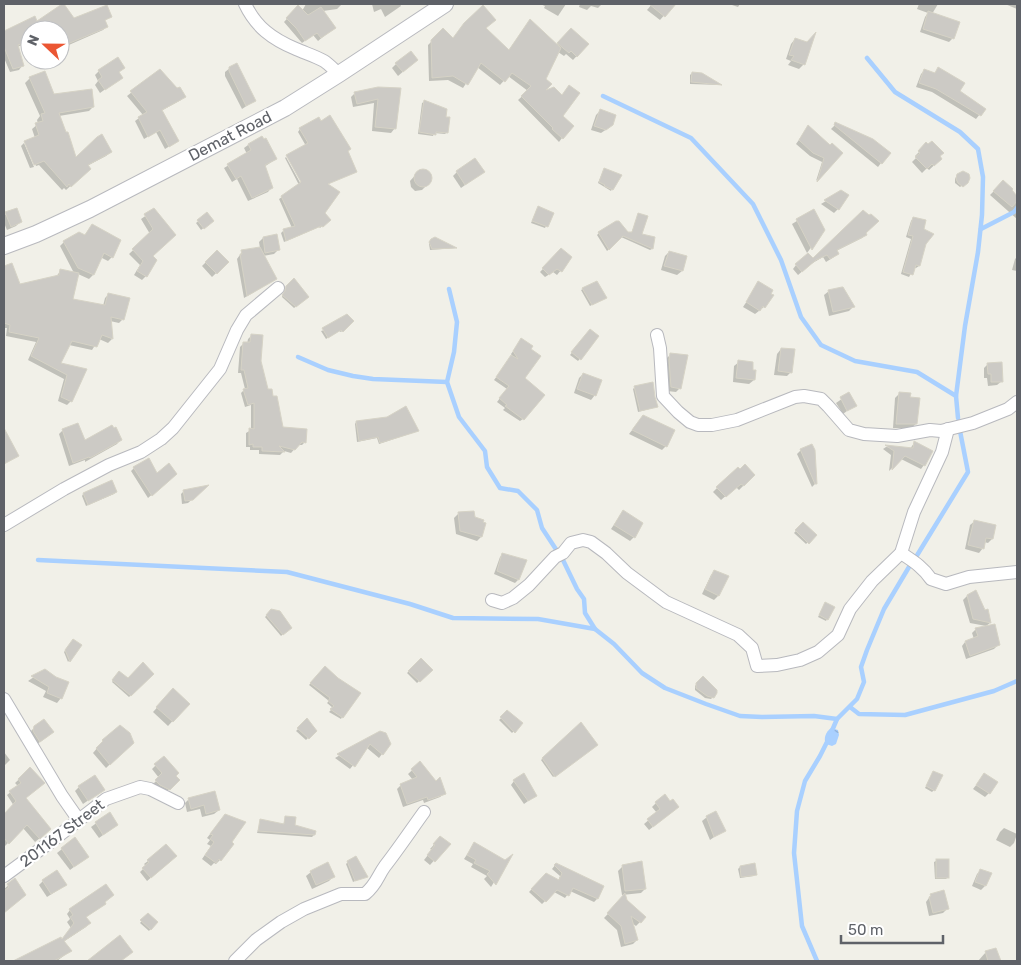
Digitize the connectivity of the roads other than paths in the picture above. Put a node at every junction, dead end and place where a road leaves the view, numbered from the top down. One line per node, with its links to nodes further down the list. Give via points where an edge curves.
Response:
1 (245, 4): 3 (street, via 257,25 267,33 295,49 314,55)
2 (445, 4): 3 (street, Demat Road)
3 (339, 74): 4 (street, Demat Road, via 285,108 106,200)
4 (4, 246)
5 (278, 288): 9 (street, via 246,315 220,369 161,439 141,452 64,488)
6 (657, 334): 8 (street, via 663,396 690,422 698,425 737,420 804,396 821,399 849,430 855,432 897,436)
7 (1017, 402): 8 (street, via 997,414)
8 (948, 429): 10 (street, via 942,452 914,512)
9 (4, 525)
10 (901, 553): 11 (street, via 925,570 931,580 946,584 968,577); 12 (street, via 872,581 850,609 838,635 818,652 800,660 765,667 757,666 752,648 738,635 666,602 591,542 571,543 513,598 502,603)
11 (1017, 572)
12 (492, 600)
13 (4, 698): 16 (street)
14 (178, 803): 16 (street, 201167 Street, via 150,788 140,787 106,799)
15 (424, 812): 18 (street, via 365,894 341,894 304,909 256,940)
16 (78, 819): 17 (street, 201167 Street)
17 (4, 876)
18 (235, 961)

